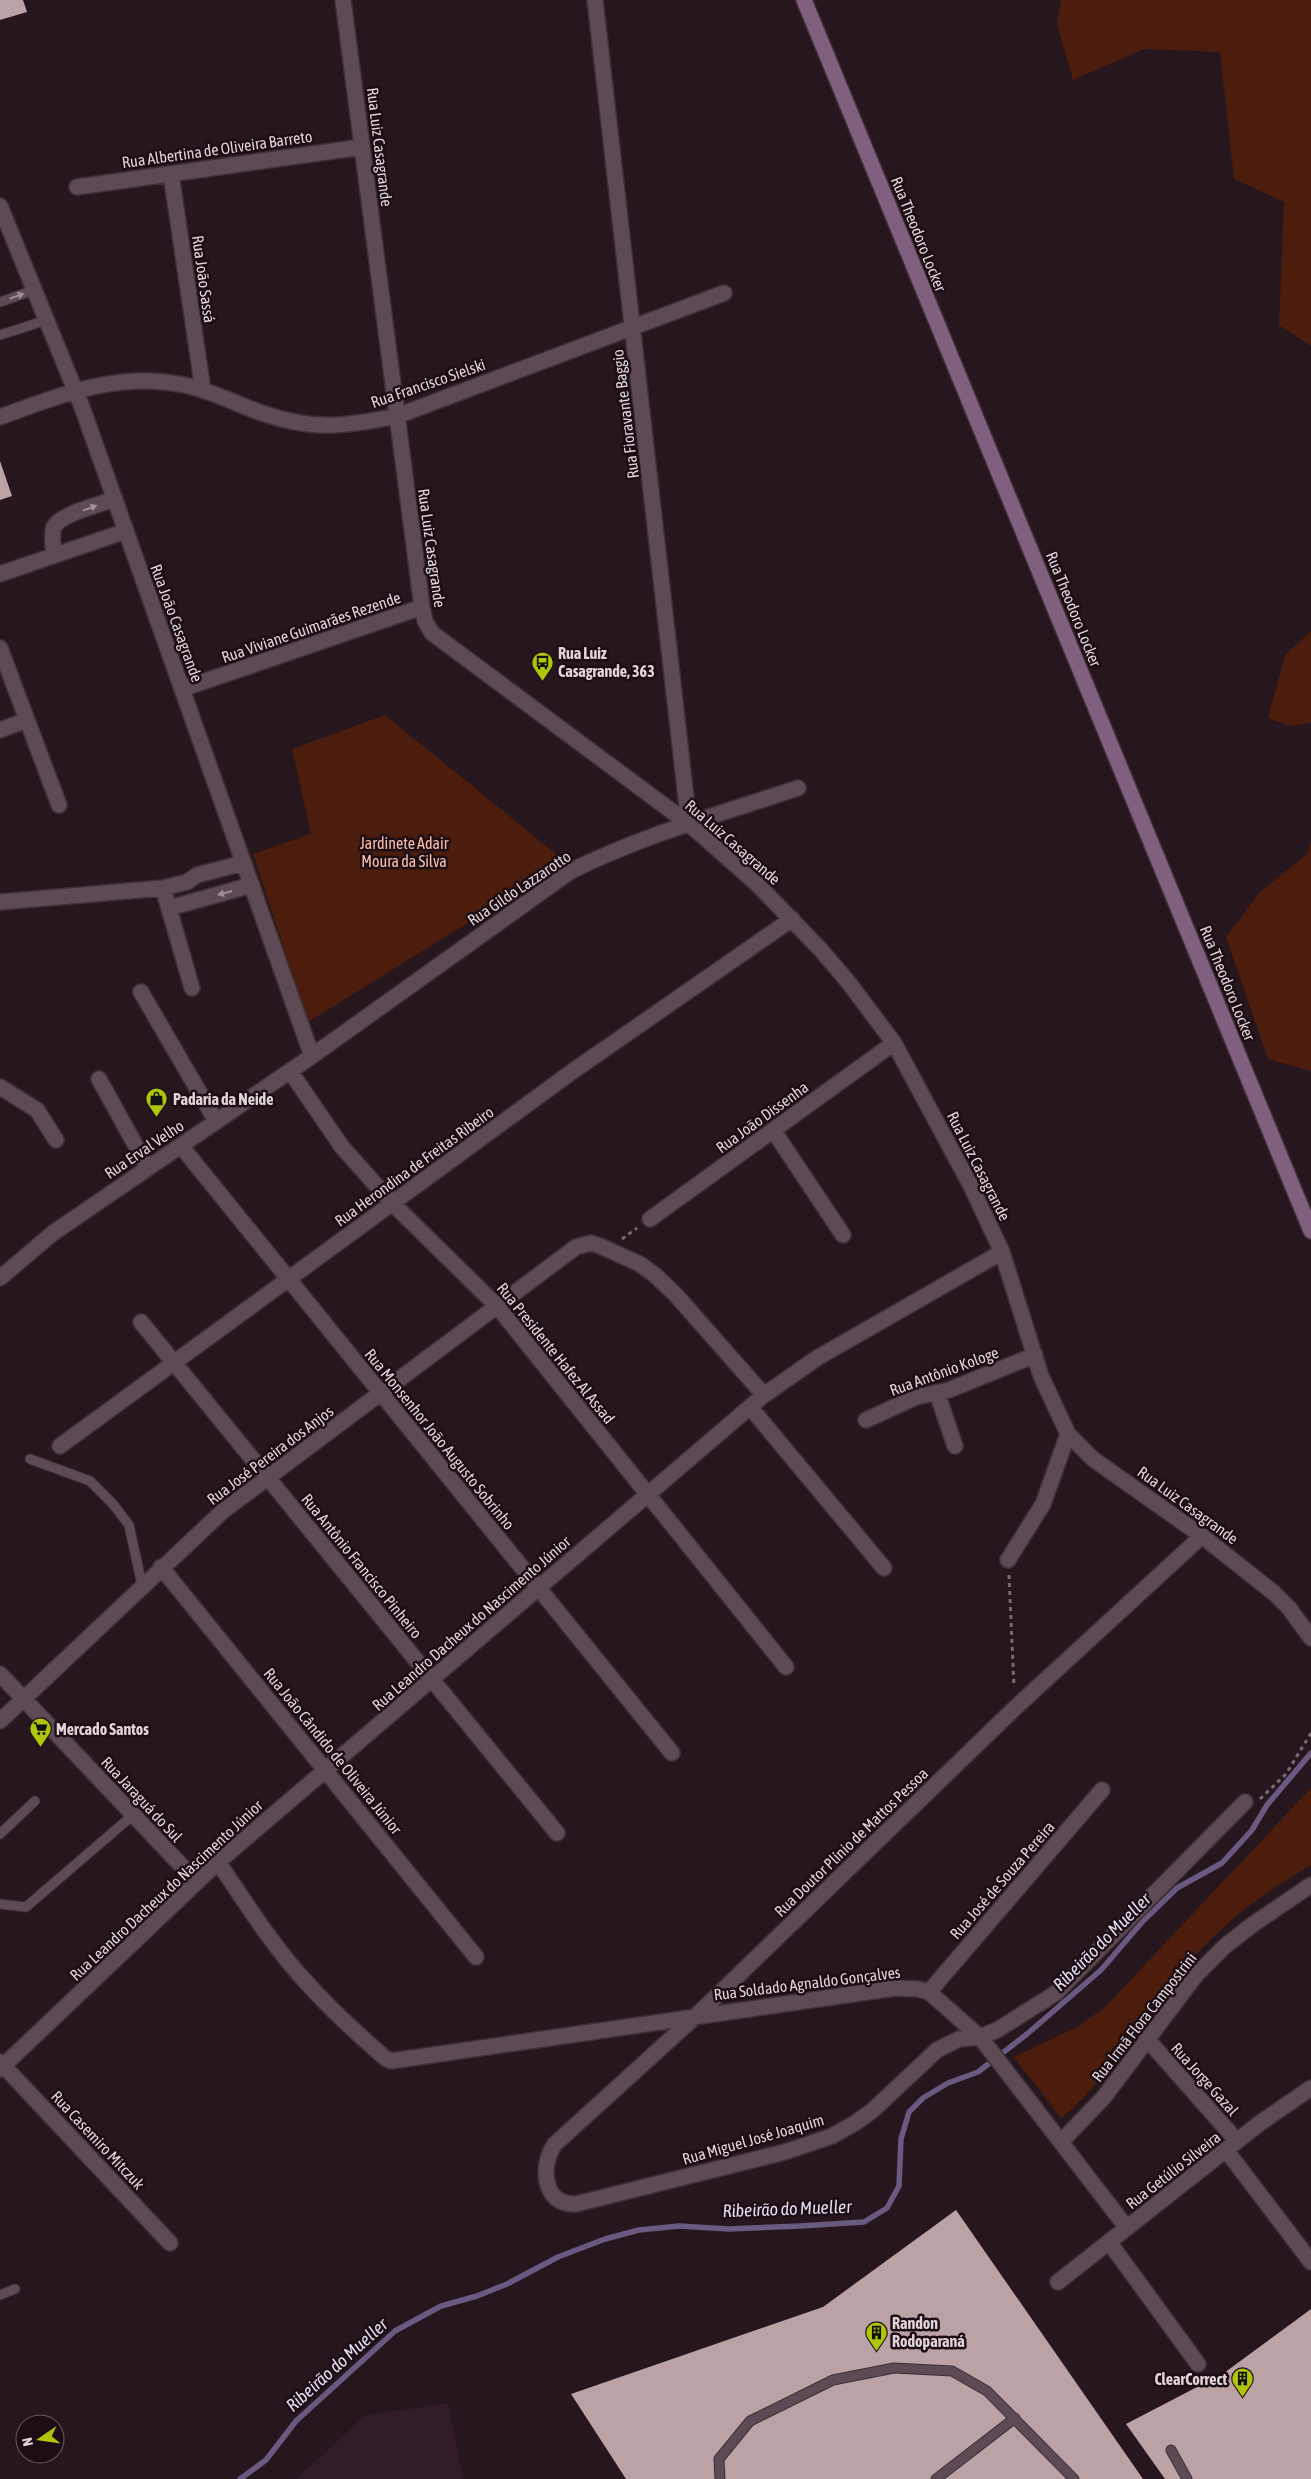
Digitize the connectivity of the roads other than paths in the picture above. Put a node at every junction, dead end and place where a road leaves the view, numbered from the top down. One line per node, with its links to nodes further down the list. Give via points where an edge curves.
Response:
1 (343, 0): 4 (street, Rua Luiz Casagrande)
2 (595, 0): 12 (street, Rua Fioravante Baggio)
3 (804, 0): 50 (main road, Rua Theodoro Locker)
4 (362, 147): 5 (street, Rua Albertina de Oliveira Barreto); 16 (street, Rua Luiz Casagrande)
5 (171, 174): 6 (street, Rua Albertina de Oliveira Barreto); 15 (street, Rua João Sassá)
6 (77, 187)
7 (0, 206): 8 (street, Rua João Casagrande)
8 (34, 290): 10 (lane, one-way to 8); 11 (street, Rua João Casagrande)
9 (724, 293): 12 (street, Rua Francisco Sielski)
10 (0, 302)
11 (47, 320): 13 (lane); 14 (street, Rua João Casagrande)
12 (632, 327): 16 (street, Rua Francisco Sielski); 29 (street, Rua Fioravante Baggio)
13 (0, 335)
14 (76, 390): 15 (street, Rua Francisco Sielski, via 116,382 142,382); 17 (street, Rua Francisco Sielski); 18 (street, Rua João Casagrande)
15 (203, 390): 16 (street, Rua Francisco Sielski, via 260,412 312,426 361,423)
16 (397, 416): 22 (street, Rua Luiz Casagrande)
17 (0, 417)
18 (115, 499): 19 (street, Rua João Casagrande); 20 (street, one-way to 18, via 53,529 57,523)
19 (126, 531): 20 (street); 24 (street, Rua João Casagrande)
20 (54, 555): 21 (street)
21 (0, 574)
22 (422, 608): 24 (street, Rua Viviane Guimarães Rezende); 29 (street, Rua Luiz Casagrande, via 432,634 443,643)
23 (0, 648): 25 (street)
24 (182, 689): 30 (street, Rua João Casagrande)
25 (27, 720): 26 (street); 28 (street)
26 (0, 730)
27 (798, 788): 29 (street, Rua Gildo Lazzarotto)
28 (59, 805)
29 (689, 824): 35 (street, Rua Luiz Casagrande); 39 (street, Rua Gildo Lazzarotto, via 565,875)
30 (244, 862): 31 (street, Rua João Casagrande); 32 (street)
31 (252, 885): 34 (street, one-way to 34); 39 (street, Rua João Casagrande)
32 (163, 888): 33 (street); 34 (street)
33 (0, 902)
34 (169, 908): 36 (street)
35 (792, 919): 38 (street, Rua Luiz Casagrande, via 849,983); 48 (street, Rua Herondina de Freitas Ribeiro, via 573,1071)
36 (192, 988)
37 (141, 992): 43 (street)
38 (894, 1043): 44 (street, Rua João Dissenha); 52 (street, Rua Luiz Casagrande, via 971,1186)
39 (312, 1056): 40 (street, Rua Erval Velho)
40 (290, 1071): 43 (street, Rua Erval Velho); 48 (street, Rua Presidente Hafez Al Assad, via 342,1147)
41 (99, 1079): 47 (street)
42 (0, 1087): 45 (street, via 37,1110)
43 (216, 1121): 46 (street, Rua Erval Velho)
44 (773, 1130): 49 (street, Rua João Dissenha); 51 (street)
45 (56, 1140)
46 (181, 1146): 47 (street, Rua Erval Velho); 54 (street, Rua Monsenhor João Augusto Sobrinho)
47 (148, 1168): 53 (street, Rua Erval Velho, via 53,1233)
48 (392, 1203): 54 (street, Rua Herondina de Freitas Ribeiro); 55 (street, Rua Presidente Hafez Al Assad)
49 (650, 1219)
50 (1311, 1231)
51 (843, 1235)
52 (1002, 1252): 57 (street, Rua Luiz Casagrande); 61 (street, Rua Leandro Dacheux do Nascimento Júnior, via 816,1358)
53 (0, 1278)
54 (288, 1280): 58 (street, Rua Herondina de Freitas Ribeiro); 60 (street, Rua Monsenhor João Augusto Sobrinho)
55 (497, 1306): 60 (street, Rua José Pereira dos Anjos); 61 (street, Rua José Pereira dos Anjos, via 584,1244 608,1249 640,1264 656,1276); 69 (street, Rua Presidente Hafez Al Assad)
56 (141, 1322): 58 (street, Rua Antônio Francisco Pinheiro)
57 (1035, 1355): 59 (street, Rua Antônio Kologe); 64 (street, Rua Luiz Casagrande)
58 (174, 1363): 65 (street, Rua Herondina de Freitas Ribeiro); 68 (street, Rua Antônio Francisco Pinheiro)
59 (937, 1393): 63 (street, Rua Antônio Kologe, via 916,1397); 66 (street)
60 (381, 1394): 68 (street, Rua José Pereira dos Anjos); 75 (street, Rua Monsenhor João Augusto Sobrinho)
61 (764, 1395): 62 (street, Rua Leandro Dacheux do Nascimento Júnior)
62 (750, 1406): 69 (street, Rua Leandro Dacheux do Nascimento Júnior); 73 (street)
63 (866, 1420)
64 (1068, 1434): 70 (street, Rua Luiz Casagrande, via 1093,1459); 71 (street, via 1043,1504)
65 (60, 1446)
66 (955, 1446)
67 (30, 1459): 74 (lane, via 90,1481 113,1504 129,1525)
68 (268, 1478): 72 (street, Rua José Pereira dos Anjos, via 223,1511); 79 (street, Rua Antônio Francisco Pinheiro)
69 (648, 1494): 75 (street, Rua Leandro Dacheux do Nascimento Júnior); 77 (street, Rua Presidente Hafez Al Assad)
70 (1202, 1536): 76 (street, Rua Luiz Casagrande, via 1274,1593); 96 (street, Rua Doutor Plínio de Mattos Pessoa, via 1015,1708)
71 (1008, 1560)
72 (161, 1567): 74 (street, Rua José Pereira dos Anjos); 83 (street, Rua João Cândido de Oliveira Júnior)
73 (884, 1568)
74 (142, 1585): 80 (street, Rua José Pereira dos Anjos)
75 (538, 1588): 79 (street, Rua Leandro Dacheux do Nascimento Júnior); 82 (street, Rua Monsenhor João Augusto Sobrinho)
76 (1311, 1638)
77 (786, 1667)
78 (0, 1674): 80 (street, Rua Jaraguá do Sul)
79 (432, 1679): 83 (street, Rua Leandro Dacheux do Nascimento Júnior); 88 (street, Rua Antônio Francisco Pinheiro)
80 (24, 1699): 81 (street, Rua José Pereira dos Anjos); 87 (street, Rua Jaraguá do Sul)
81 (0, 1721)
82 (672, 1753)
83 (326, 1770): 90 (street, Rua Leandro Dacheux do Nascimento Júnior); 94 (street, Rua João Cândido de Oliveira Júnior)
84 (1102, 1790): 95 (street, Rua José de Souza Pereira)
85 (35, 1801): 89 (lane)
86 (1244, 1802): 97 (street, Rua Miguel José Joaquim, via 1056,1993 1011,2022)
87 (133, 1814): 91 (street, Rua Jaraguá do Sul); 93 (lane, via 26,1907)
88 (557, 1833)
89 (0, 1834)
90 (218, 1862): 91 (street, Rua Leandro Dacheux do Nascimento Júnior); 96 (street, Rua Soldado Agnaldo Gonçalves, via 306,1983 385,2058 399,2061)
91 (197, 1882): 99 (street, Rua Leandro Dacheux do Nascimento Júnior)
92 (1311, 1885): 98 (street, Rua Irmã Flora Campostrini, via 1224,1947 1196,1975)
93 (0, 1904)
94 (476, 1957)
95 (929, 1992): 96 (street, Rua Soldado Agnaldo Gonçalves, via 895,1988); 97 (street)
96 (698, 2015): 103 (street, Rua Doutor Plínio de Mattos Pessoa, via 555,2144 545,2163)
97 (980, 2037): 101 (street); 103 (street, Rua Miguel José Joaquim, via 959,2038 948,2043 855,2123 808,2145 576,2204 559,2201)
98 (1147, 2039): 101 (street, Rua Irmã Flora Campostrini, via 1091,2112); 102 (street, Rua Jorge Gazal)
99 (1, 2066): 106 (street, Rua Casemiro Mitczuk)
100 (1311, 2088): 102 (street, Rua Getúlio Silveira)
101 (1061, 2142): 104 (street)
102 (1232, 2146): 104 (street, Rua Getúlio Silveira); 107 (street, Rua Jorge Gazal)
103 (547, 2184)
104 (1127, 2228): 105 (street, Rua Getúlio Silveira)
105 (1109, 2242): 108 (street, Rua Getúlio Silveira); 111 (street)
106 (170, 2243)
107 (1311, 2262)
108 (1058, 2282)
109 (15, 2289): 110 (lane)
110 (0, 2295)
111 (1198, 2364)
112 (1015, 2418): 114 (lane, via 988,2391 952,2371 885,2369 833,2380 750,2421 719,2459); 115 (lane); 116 (lane)
113 (1171, 2450): 117 (lane)
114 (720, 2479)
115 (936, 2479)
116 (1074, 2479)
117 (1187, 2479)

